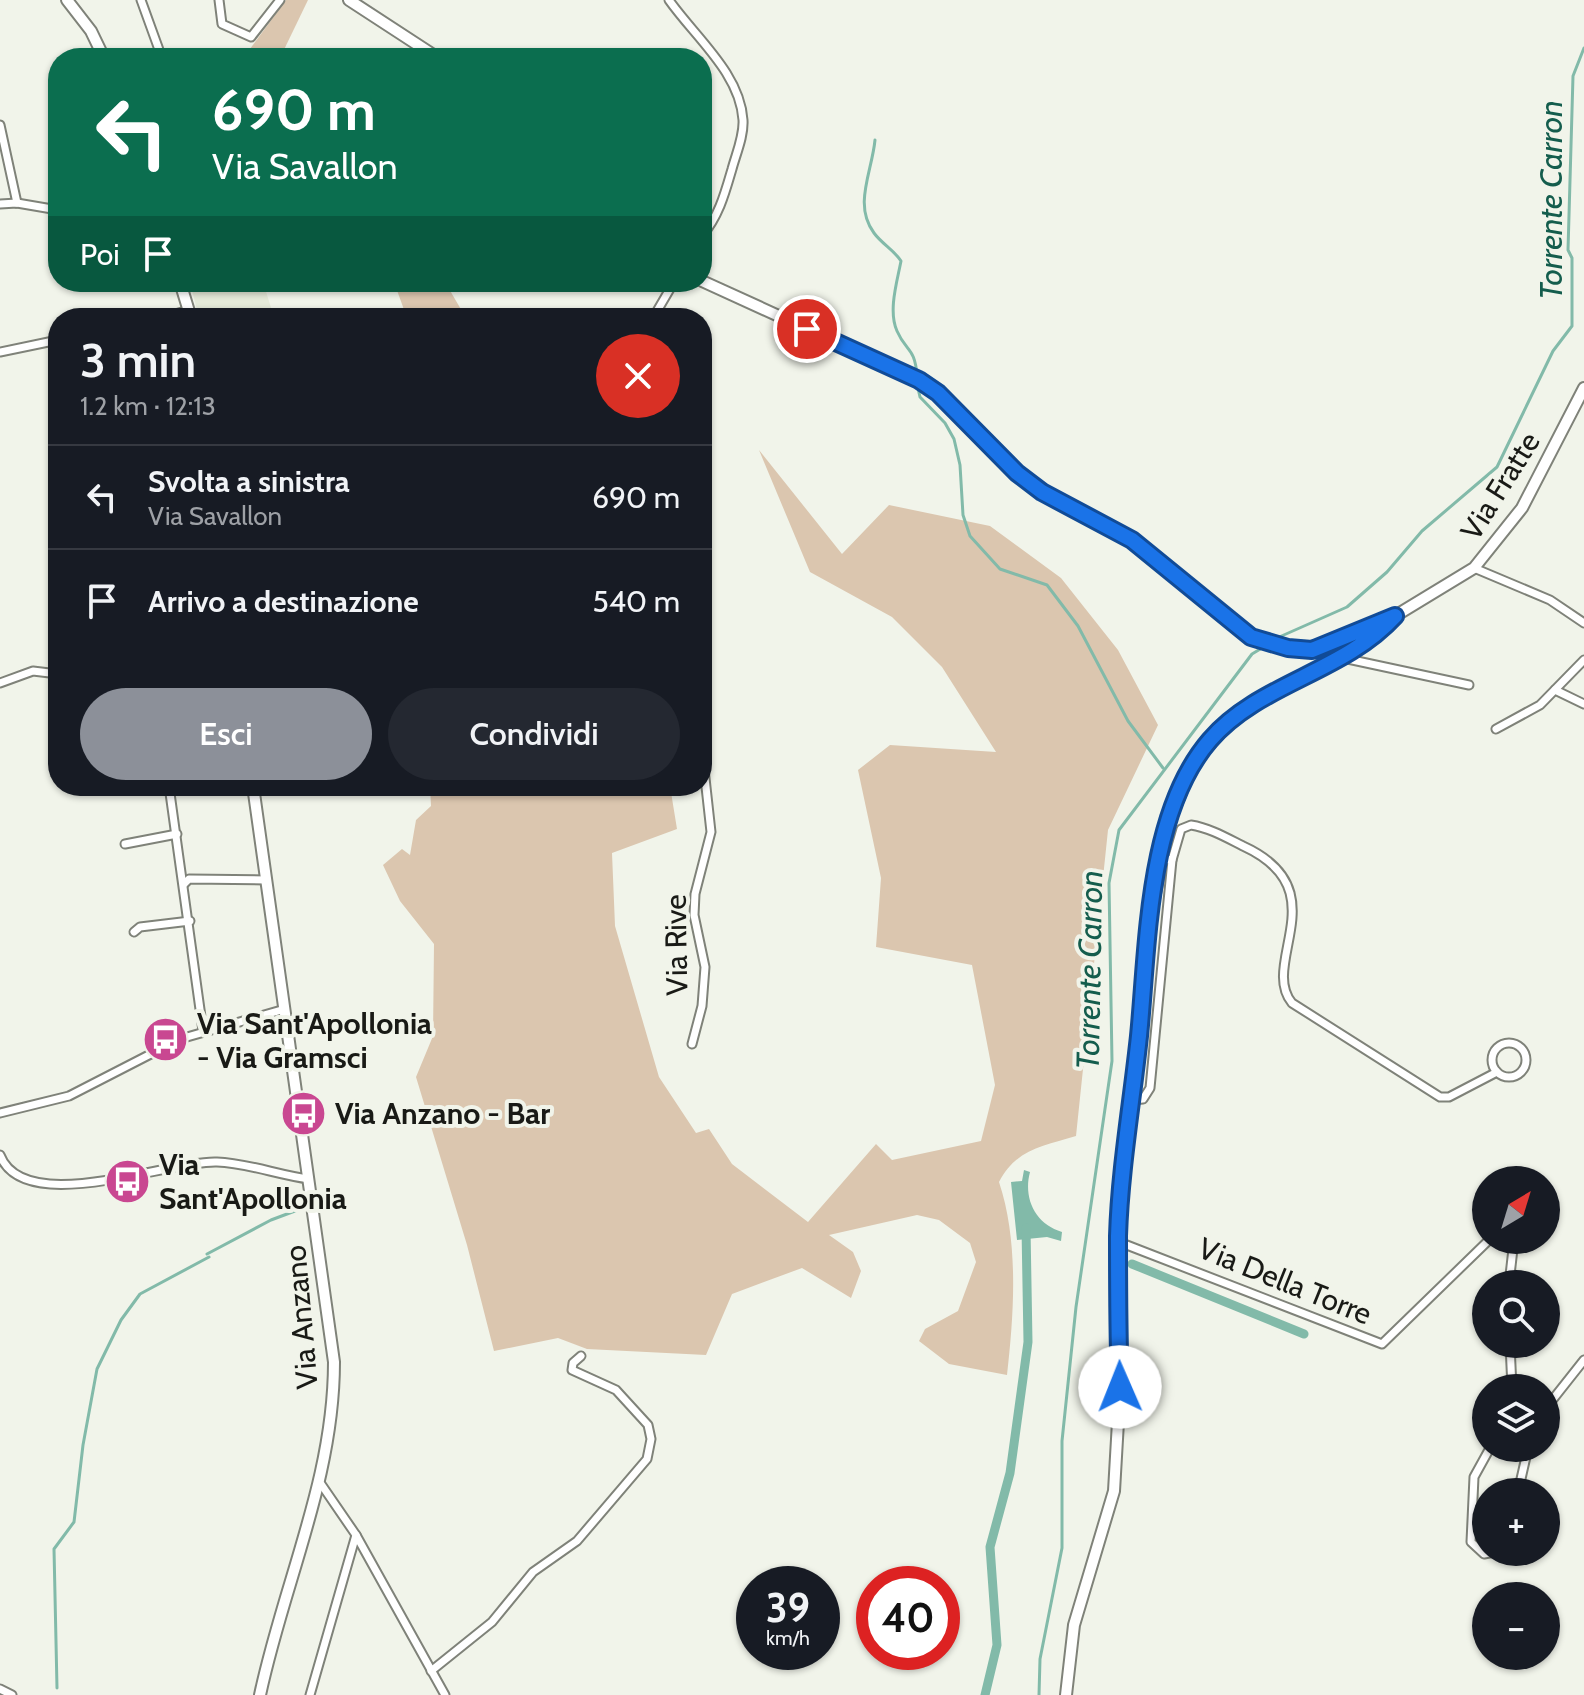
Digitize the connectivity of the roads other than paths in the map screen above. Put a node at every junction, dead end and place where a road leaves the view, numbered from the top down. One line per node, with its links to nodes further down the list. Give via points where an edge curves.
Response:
1 (141, 0): 8 (street)
2 (219, 0): 3 (street, via 222,24 251,37)
3 (280, 0)
4 (349, 0): 9 (main road)
5 (669, 0): 10 (street)
6 (69, 1): 7 (main road)
7 (98, 48)
8 (158, 48)
9 (423, 48)
10 (708, 48)
11 (712, 53): 16 (street, via 734,89 743,131 722,204)
12 (0, 125): 13 (street)
13 (17, 203): 14 (street); 15 (street)
14 (0, 204)
15 (48, 208)
16 (712, 220)
17 (712, 286): 22 (main road, via 915,379 944,398 1029,482 1132,540 1251,637 1300,651 1324,647)
18 (48, 342): 19 (street)
19 (0, 352)
20 (1584, 388): 21 (main road, Via Fratte, via 1522,508)
21 (1474, 568): 22 (main road, Via Fratte); 23 (street, via 1550,600)
22 (1395, 616): 24 (main road, via 1378,635)
23 (1584, 623)
24 (1343, 658): 28 (street); 37 (main road, via 1237,714 1211,738 1183,780)
25 (1584, 660): 29 (street)
26 (48, 673): 27 (street, via 33,671)
27 (0, 683)
28 (1469, 685)
29 (1555, 690): 30 (street); 31 (street, via 1540,705)
30 (1584, 704)
31 (1496, 729)
32 (171, 796): 35 (street)
33 (254, 796): 39 (main road, Via Anzano)
34 (707, 796): 45 (street, Via Rive, via 711,832 694,915 705,967)
35 (177, 834): 36 (street); 40 (street)
36 (125, 844)
37 (1160, 859): 38 (street); 47 (main road)
38 (1172, 860): 46 (street, via 1177,836 1191,825 1269,861 1285,882 1293,918 1286,996 1361,1048 1440,1097); 47 (street, via 1150,1088 1143,1099)
39 (266, 880): 40 (street, via 189,879); 43 (main road, Via Anzano)
40 (184, 884): 41 (street)
41 (190, 921): 42 (street); 44 (street)
42 (134, 932)
43 (285, 1009): 44 (street); 51 (main road, Via Anzano)
44 (203, 1031): 48 (street, via 83,1091)
45 (692, 1044)
46 (1497, 1072): 46 (street, via 1507,1077 1522,1071 1523,1050 1514,1044 1498,1048 1493,1057)
47 (1132, 1100): 52 (main road)
48 (0, 1113)
49 (0, 1155): 50 (street)
50 (2, 1167): 51 (street, via 51,1185 216,1162)
51 (309, 1179): 57 (main road, Via Anzano, via 334,1354 331,1431)
52 (1119, 1242): 53 (street, Via Della Torre, via 1382,1344); 67 (main road, via 1114,1491 1074,1625)
53 (1475, 1254)
54 (581, 1356): 61 (street, via 572,1370 616,1390 648,1425 647,1459 577,1541 533,1572 492,1622)
55 (1584, 1360): 56 (street)
56 (1560, 1390)
57 (321, 1484): 59 (street); 64 (main road, Via Anzano)
58 (1472, 1520): 60 (street)
59 (356, 1535): 61 (street); 65 (street)
60 (1472, 1543)
61 (431, 1671): 66 (street)
62 (0, 1689): 63 (street)
63 (12, 1695)
64 (260, 1695)
65 (310, 1695)
66 (445, 1695)
67 (1066, 1695)

